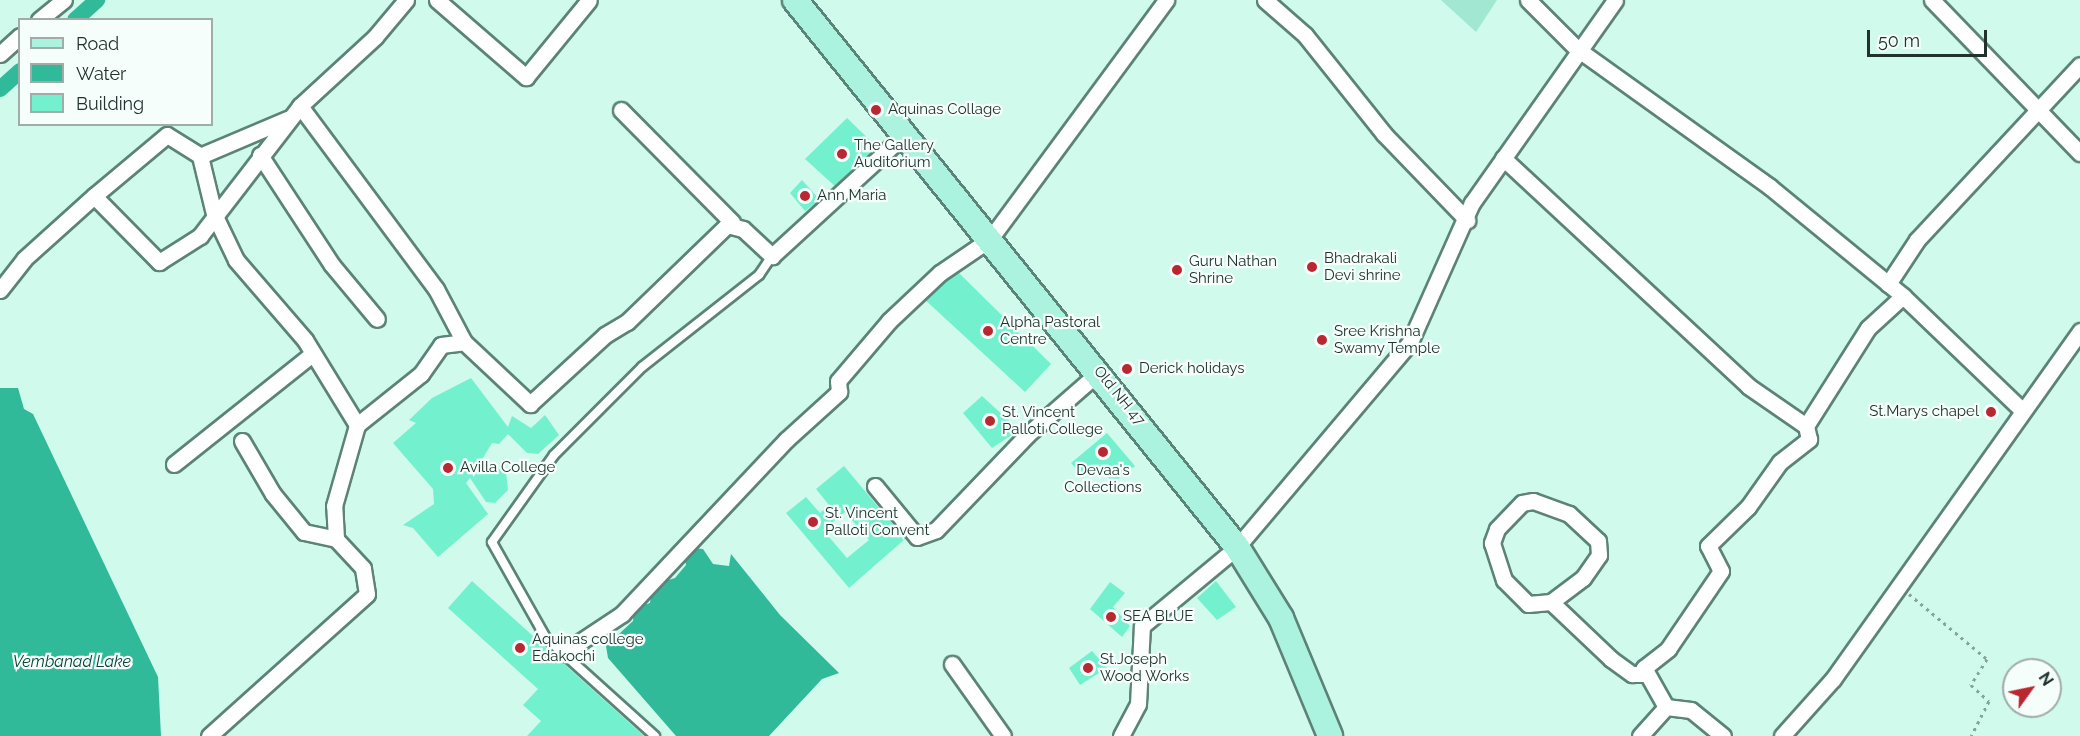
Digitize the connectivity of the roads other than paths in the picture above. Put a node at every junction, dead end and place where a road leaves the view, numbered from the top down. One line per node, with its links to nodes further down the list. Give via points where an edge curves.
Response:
1 (64, 0): 11 (street)
2 (406, 0): 16 (street, via 375,37)
3 (437, 0): 4 (street, via 526,77)
4 (589, 0)
5 (795, 0): 20 (main road, Old NH 47)
6 (1166, 0): 29 (street)
7 (1265, 0): 27 (street, via 1305,35 1384,134)
8 (1528, 0): 13 (street)
9 (1615, 0): 13 (street)
10 (1932, 0): 17 (street)
11 (42, 18)
12 (18, 38): 14 (street)
13 (1576, 48): 24 (street); 31 (street, via 1770,188)
14 (0, 54)
15 (2080, 66): 17 (street)
16 (300, 106): 19 (street); 36 (street, via 436,289)
17 (2035, 109): 21 (street); 31 (street, via 1917,240)
18 (621, 110): 28 (street)
19 (290, 118): 22 (street); 23 (street)
20 (904, 134): 29 (main road, Old NH 47); 30 (street)
21 (2080, 153)
22 (260, 155): 26 (street); 34 (street, via 332,266)
23 (200, 156): 25 (street, via 167,135); 26 (street)
24 (1503, 158): 27 (street, via 1472,203); 41 (street, via 1748,386)
25 (94, 196): 26 (street, via 159,262 200,236); 32 (street, via 24,259)
26 (214, 214): 37 (street, via 236,260 305,340)
27 (1467, 220): 46 (street, via 1410,342)
28 (732, 222): 30 (street); 36 (street, via 627,322 605,335 530,404)
29 (990, 239): 38 (main road, Old NH 47); 48 (street, via 940,273 889,321 838,381 839,392 786,440 622,614)
30 (772, 256): 48 (lane, via 742,290 642,367 554,455 500,526 492,542 498,556 546,638)
31 (1888, 284): 33 (street)
32 (0, 290)
33 (1903, 296): 39 (street); 41 (street, via 1868,328)
34 (377, 319)
35 (2080, 331): 39 (street)
36 (464, 342): 40 (street, via 441,345 421,374)
37 (310, 356): 40 (street); 43 (street)
38 (1099, 372): 44 (street, via 1027,435 936,530 917,537); 46 (main road, Old NH 47)
39 (2023, 411): 59 (street, via 1833,679)
40 (357, 425): 45 (street, via 334,506)
41 (1806, 426): 50 (street, via 1809,439 1780,462 1748,507 1708,546 1721,571 1668,649 1644,668)
42 (242, 441): 45 (street, via 273,494 304,532)
43 (174, 464)
44 (875, 486)
45 (336, 538): 52 (street, via 363,568 367,594)
46 (1237, 547): 55 (street, via 1142,626 1138,704); 56 (main road, Old NH 47, via 1281,618)
47 (1551, 602): 47 (street, via 1528,604 1518,597 1493,553 1497,529 1522,504 1533,501 1569,514 1598,542 1599,555 1591,567); 50 (street, via 1611,659 1632,674)
48 (563, 653): 53 (lane)
49 (952, 664): 54 (street)
50 (1646, 674): 51 (street)
51 (1666, 707): 57 (street); 58 (street, via 1691,710)
52 (209, 736)
53 (655, 736)
54 (1003, 736)
55 (1121, 736)
56 (1330, 736)
57 (1640, 736)
58 (1723, 736)
59 (1782, 736)

